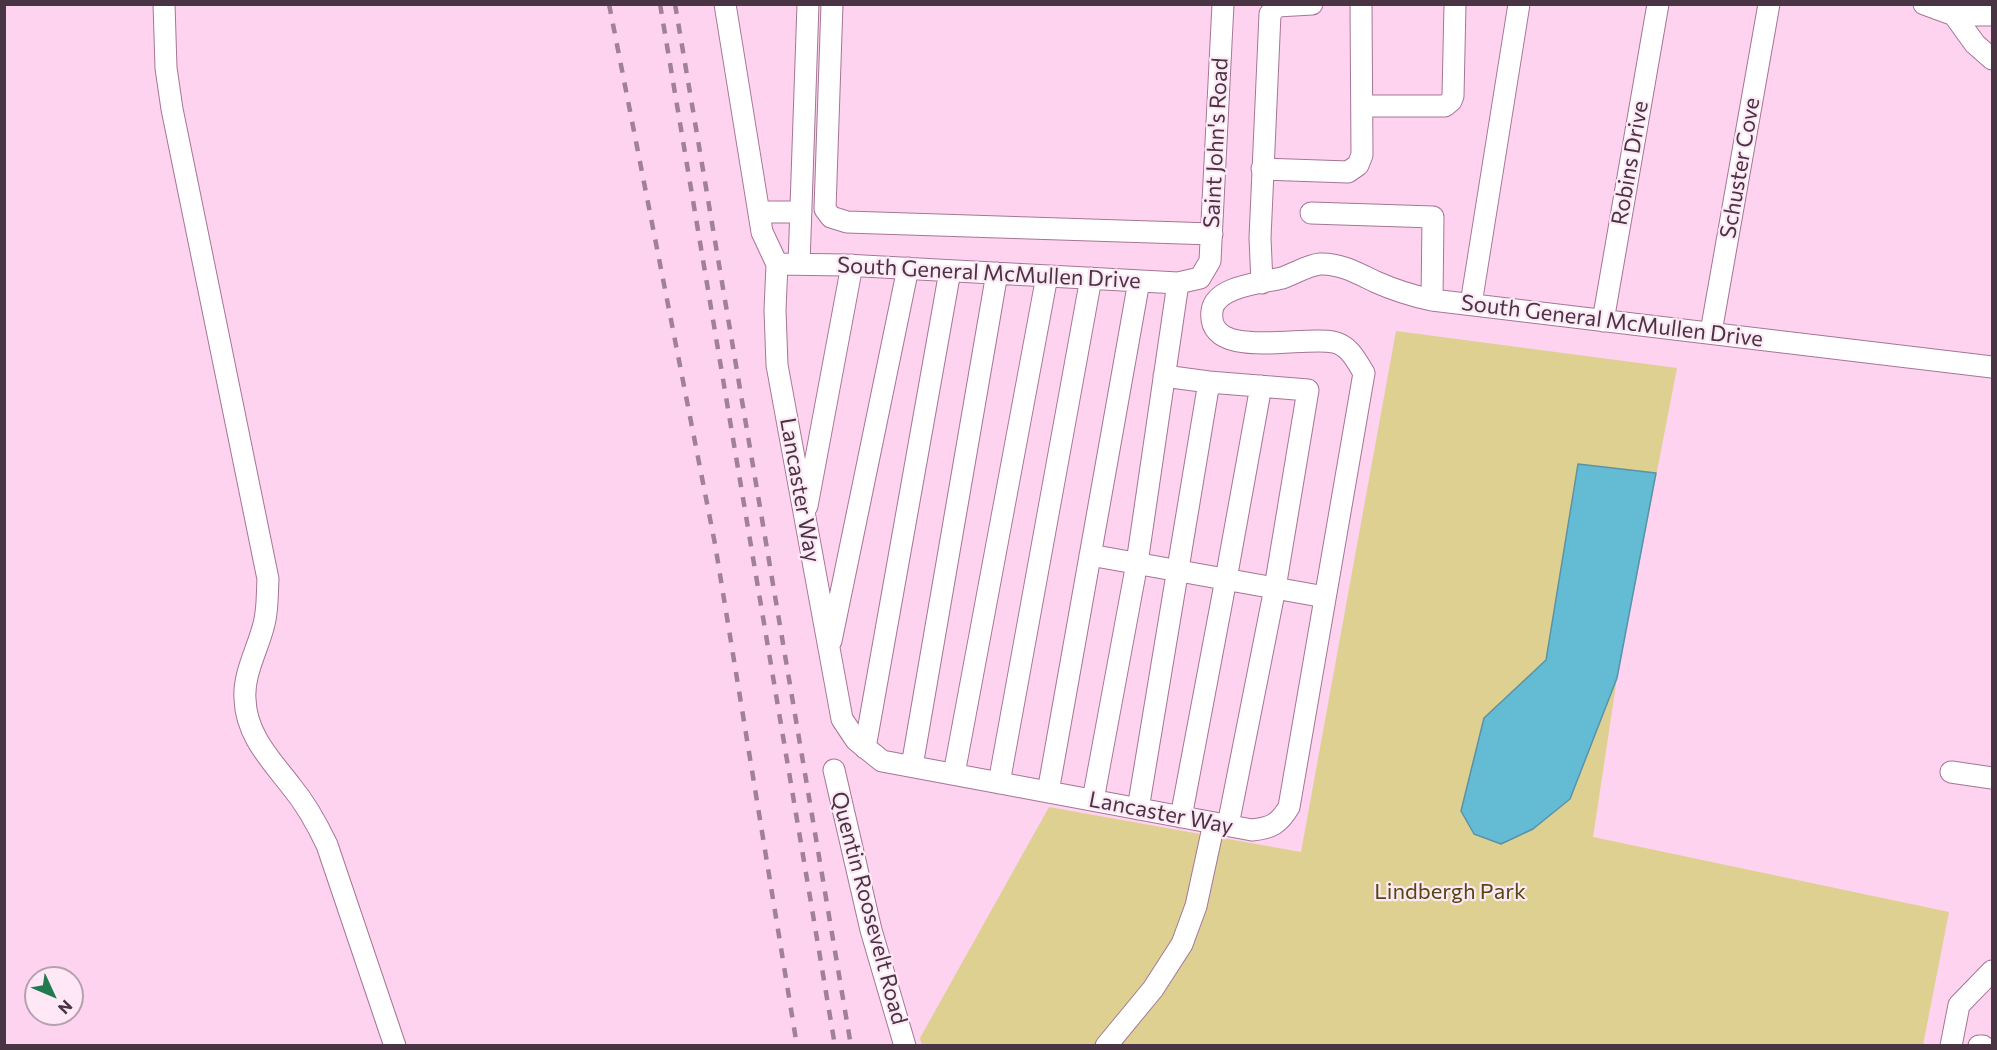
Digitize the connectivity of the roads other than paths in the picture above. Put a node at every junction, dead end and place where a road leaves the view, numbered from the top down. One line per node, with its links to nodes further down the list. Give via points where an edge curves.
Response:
1 (164, 4): 64 (street, via 172,109 268,579 264,626 246,683 249,721 257,743 298,796 327,845)
2 (725, 4): 18 (street)
3 (808, 4): 19 (street)
4 (832, 4): 21 (street, via 825,209 831,217 847,222)
5 (1222, 4): 21 (street, Saint John's Road)
6 (1312, 4): 17 (street, via 1277,6 1270,14)
7 (1361, 4): 16 (street)
8 (1455, 4): 16 (street, via 1451,101 1437,107)
9 (1519, 4): 36 (street)
10 (1658, 4): 37 (street, Robins Drive)
11 (1769, 4): 38 (street, Schuster Cove)
12 (1924, 4): 13 (street)
13 (1954, 15): 14 (street); 15 (street, via 1975,44)
14 (1992, 15)
15 (1992, 59)
16 (1362, 106): 17 (street, via 1362,155 1358,165 1348,172)
17 (1262, 169): 33 (street)
18 (759, 212): 19 (street); 22 (street, via 762,232)
19 (801, 212): 23 (street)
20 (1311, 213): 35 (street, via 1433,217)
21 (1212, 234): 30 (street, Saint John's Road, via 1210,261)
22 (777, 264): 23 (street, South General McMullen Drive); 43 (street, Lancaster Way, via 777,365)
23 (799, 264): 24 (street, South General McMullen Drive)
24 (852, 265): 25 (street, South General McMullen Drive); 43 (street)
25 (908, 268): 26 (street, South General McMullen Drive); 50 (street)
26 (950, 271): 27 (street, South General McMullen Drive); 51 (street)
27 (997, 273): 28 (street, South General McMullen Drive); 52 (street)
28 (1047, 276): 29 (street, South General McMullen Drive); 55 (street)
29 (1091, 278): 31 (street, South General McMullen Drive); 57 (street)
30 (1200, 278): 32 (street, South General McMullen Drive)
31 (1139, 281): 32 (street, South General McMullen Drive); 44 (street)
32 (1178, 283): 40 (street)
33 (1262, 283): 34 (street, South General McMullen Drive); 35 (street, South General McMullen Drive, via 1320,264 1353,270 1408,295)
34 (1239, 288): 49 (street, Lancaster Way, via 1224,293 1213,305 1211,319 1216,331 1235,342 1333,342 1349,350 1364,373)
35 (1432, 300): 36 (street, South General McMullen Drive)
36 (1472, 304): 37 (street, South General McMullen Drive)
37 (1603, 321): 38 (street, South General McMullen Drive)
38 (1711, 332): 39 (street, South General McMullen Drive)
39 (1992, 367)
40 (1164, 376): 41 (street); 45 (street)
41 (1209, 382): 42 (street); 46 (street)
42 (1261, 386): 47 (street); 48 (street, via 1308,390)
43 (805, 519): 50 (street, Lancaster Way)
44 (1090, 555): 45 (street); 58 (street)
45 (1137, 563): 46 (street); 59 (street)
46 (1177, 570): 47 (street); 60 (street)
47 (1226, 579): 48 (street); 61 (street)
48 (1275, 588): 49 (street); 62 (street)
49 (1325, 597): 62 (street, Lancaster Way, via 1289,807 1269,828 1252,830)
50 (829, 651): 51 (street, Lancaster Way, via 842,719)
51 (865, 748): 52 (street, Lancaster Way, via 882,761)
52 (912, 766): 55 (street, Lancaster Way)
53 (834, 770): 65 (street, Quentin Roosevelt Road, via 871,930)
54 (1951, 772): 56 (street)
55 (954, 774): 57 (street, Lancaster Way)
56 (1992, 778)
57 (999, 783): 58 (street, Lancaster Way)
58 (1048, 792): 59 (street, Lancaster Way)
59 (1093, 800): 60 (street, Lancaster Way)
60 (1138, 809): 61 (street, Lancaster Way)
61 (1180, 817): 62 (street, Lancaster Way)
62 (1221, 824): 66 (street, via 1182,944 1153,989)
63 (1992, 971): 67 (street, via 1959,1005)
64 (396, 1046)
65 (905, 1046)
66 (1106, 1046)
67 (1951, 1046)

